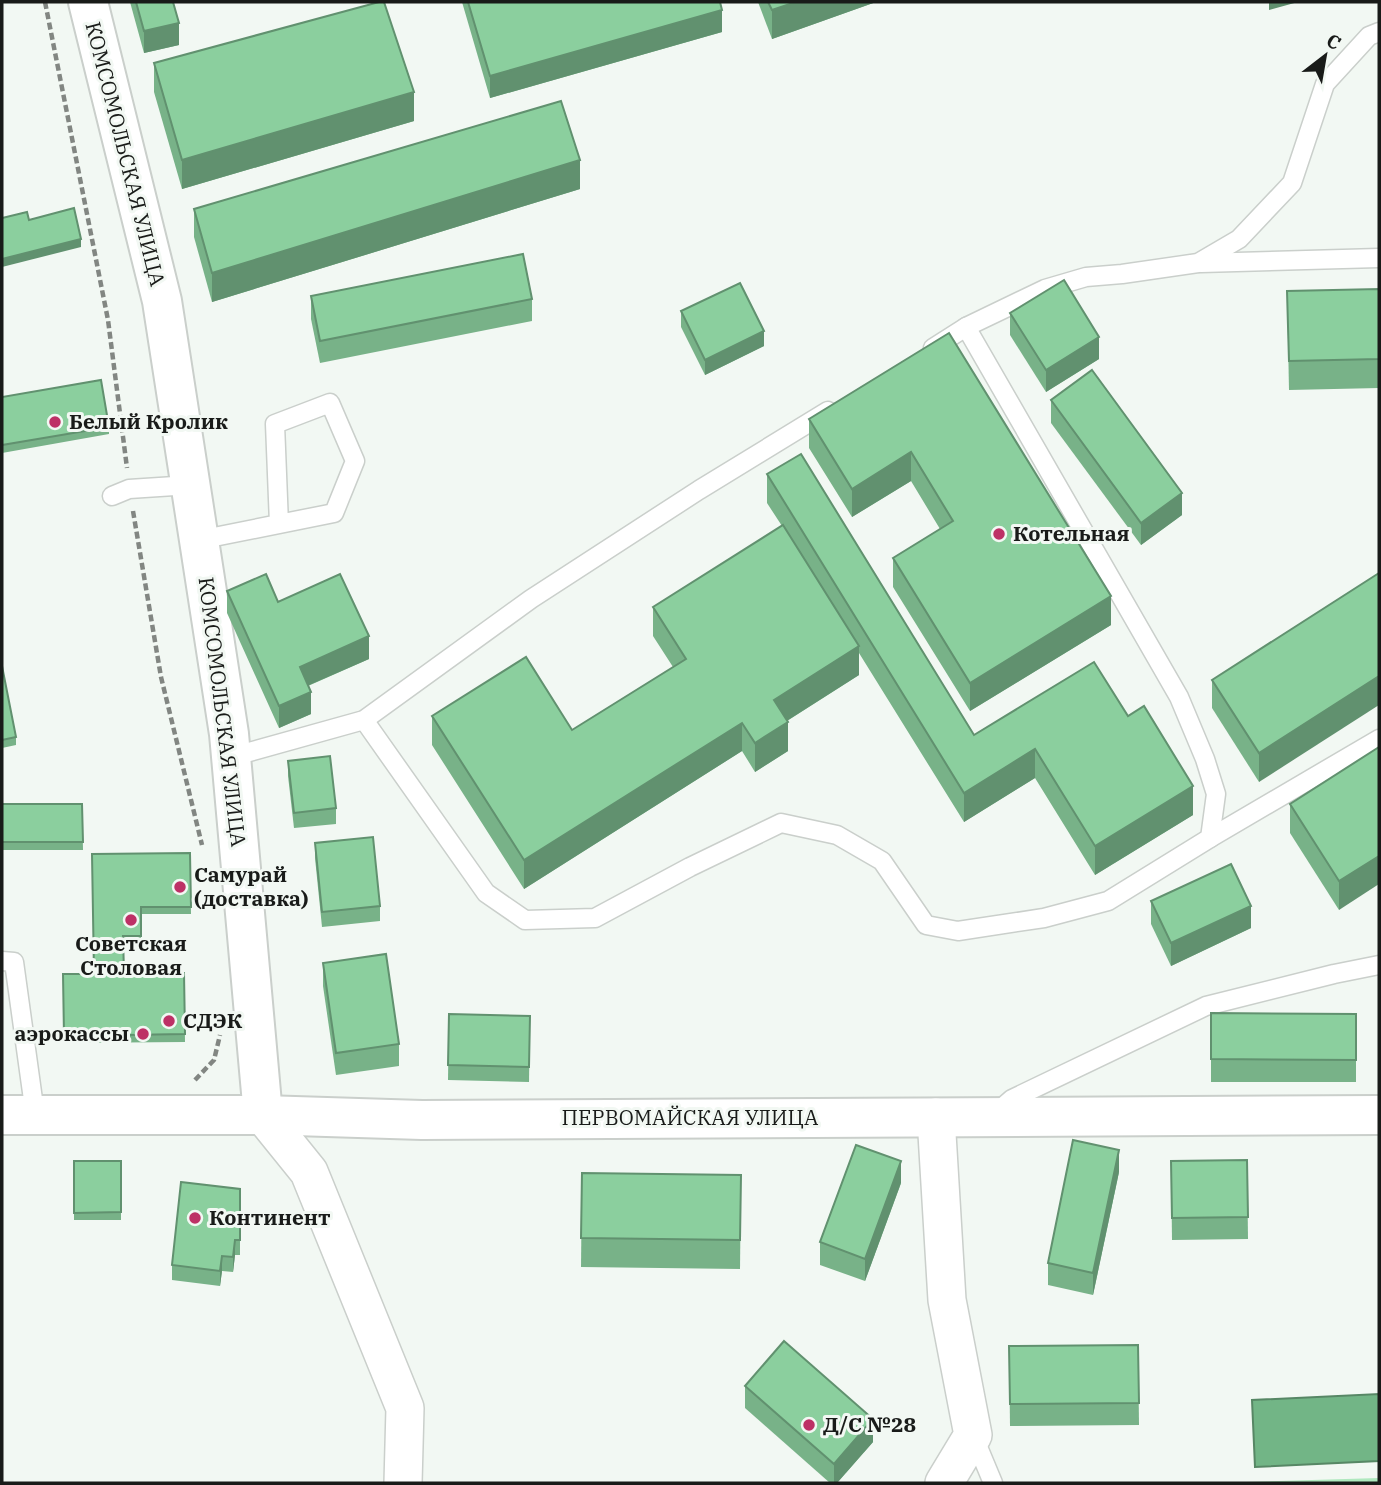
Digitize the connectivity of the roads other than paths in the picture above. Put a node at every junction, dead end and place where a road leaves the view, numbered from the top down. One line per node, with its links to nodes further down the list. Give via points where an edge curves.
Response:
1 (88, 2): 8 (main road, КОМСОМОЛЬСКАЯ УЛИЦА, via 162,301)
2 (1379, 32): 4 (lane, via 1325,84 1292,183 1239,239)
3 (1379, 258): 4 (lane)
4 (1198, 263): 5 (lane, via 1086,277 1045,289)
5 (967, 327): 6 (lane); 15 (lane, via 1179,696 1216,794)
6 (920, 355)
7 (839, 405): 12 (lane, via 531,599)
8 (190, 485): 9 (lane, via 129,489); 11 (main road, КОМСОМОЛЬСКАЯ УЛИЦА)
9 (112, 496)
10 (279, 524): 10 (lane, via 334,513 355,461 330,403 275,425); 11 (lane)
11 (199, 540): 14 (main road, КОМСОМОЛЬСКАЯ УЛИЦА)
12 (364, 720): 14 (lane); 15 (lane, via 486,893 526,920 595,918 781,823 837,835 882,861 926,925 958,931 1044,918 1108,901)
13 (1379, 739): 15 (lane)
14 (231, 757): 19 (main road, КОМСОМОЛЬСКАЯ УЛИЦА)
15 (1210, 838)
16 (2, 961): 18 (lane, via 14,962)
17 (1379, 965): 22 (lane, via 1206,1006 1012,1099)
18 (19, 1115): 19 (main road, ПЕРВОМАЙСКАЯ УЛИЦА)
19 (263, 1115): 21 (main road, ПЕРВОМАЙСКАЯ УЛИЦА, via 422,1120); 24 (street, via 309,1172 405,1408)
20 (1379, 1115): 22 (main road, ПЕРВОМАЙСКАЯ УЛИЦА)
21 (936, 1117): 22 (main road, ПЕРВОМАЙСКАЯ УЛИЦА); 23 (street, via 947,1300)
22 (990, 1117)
23 (973, 1435): 25 (street); 26 (lane)
24 (403, 1483)
25 (944, 1483)
26 (993, 1483)

